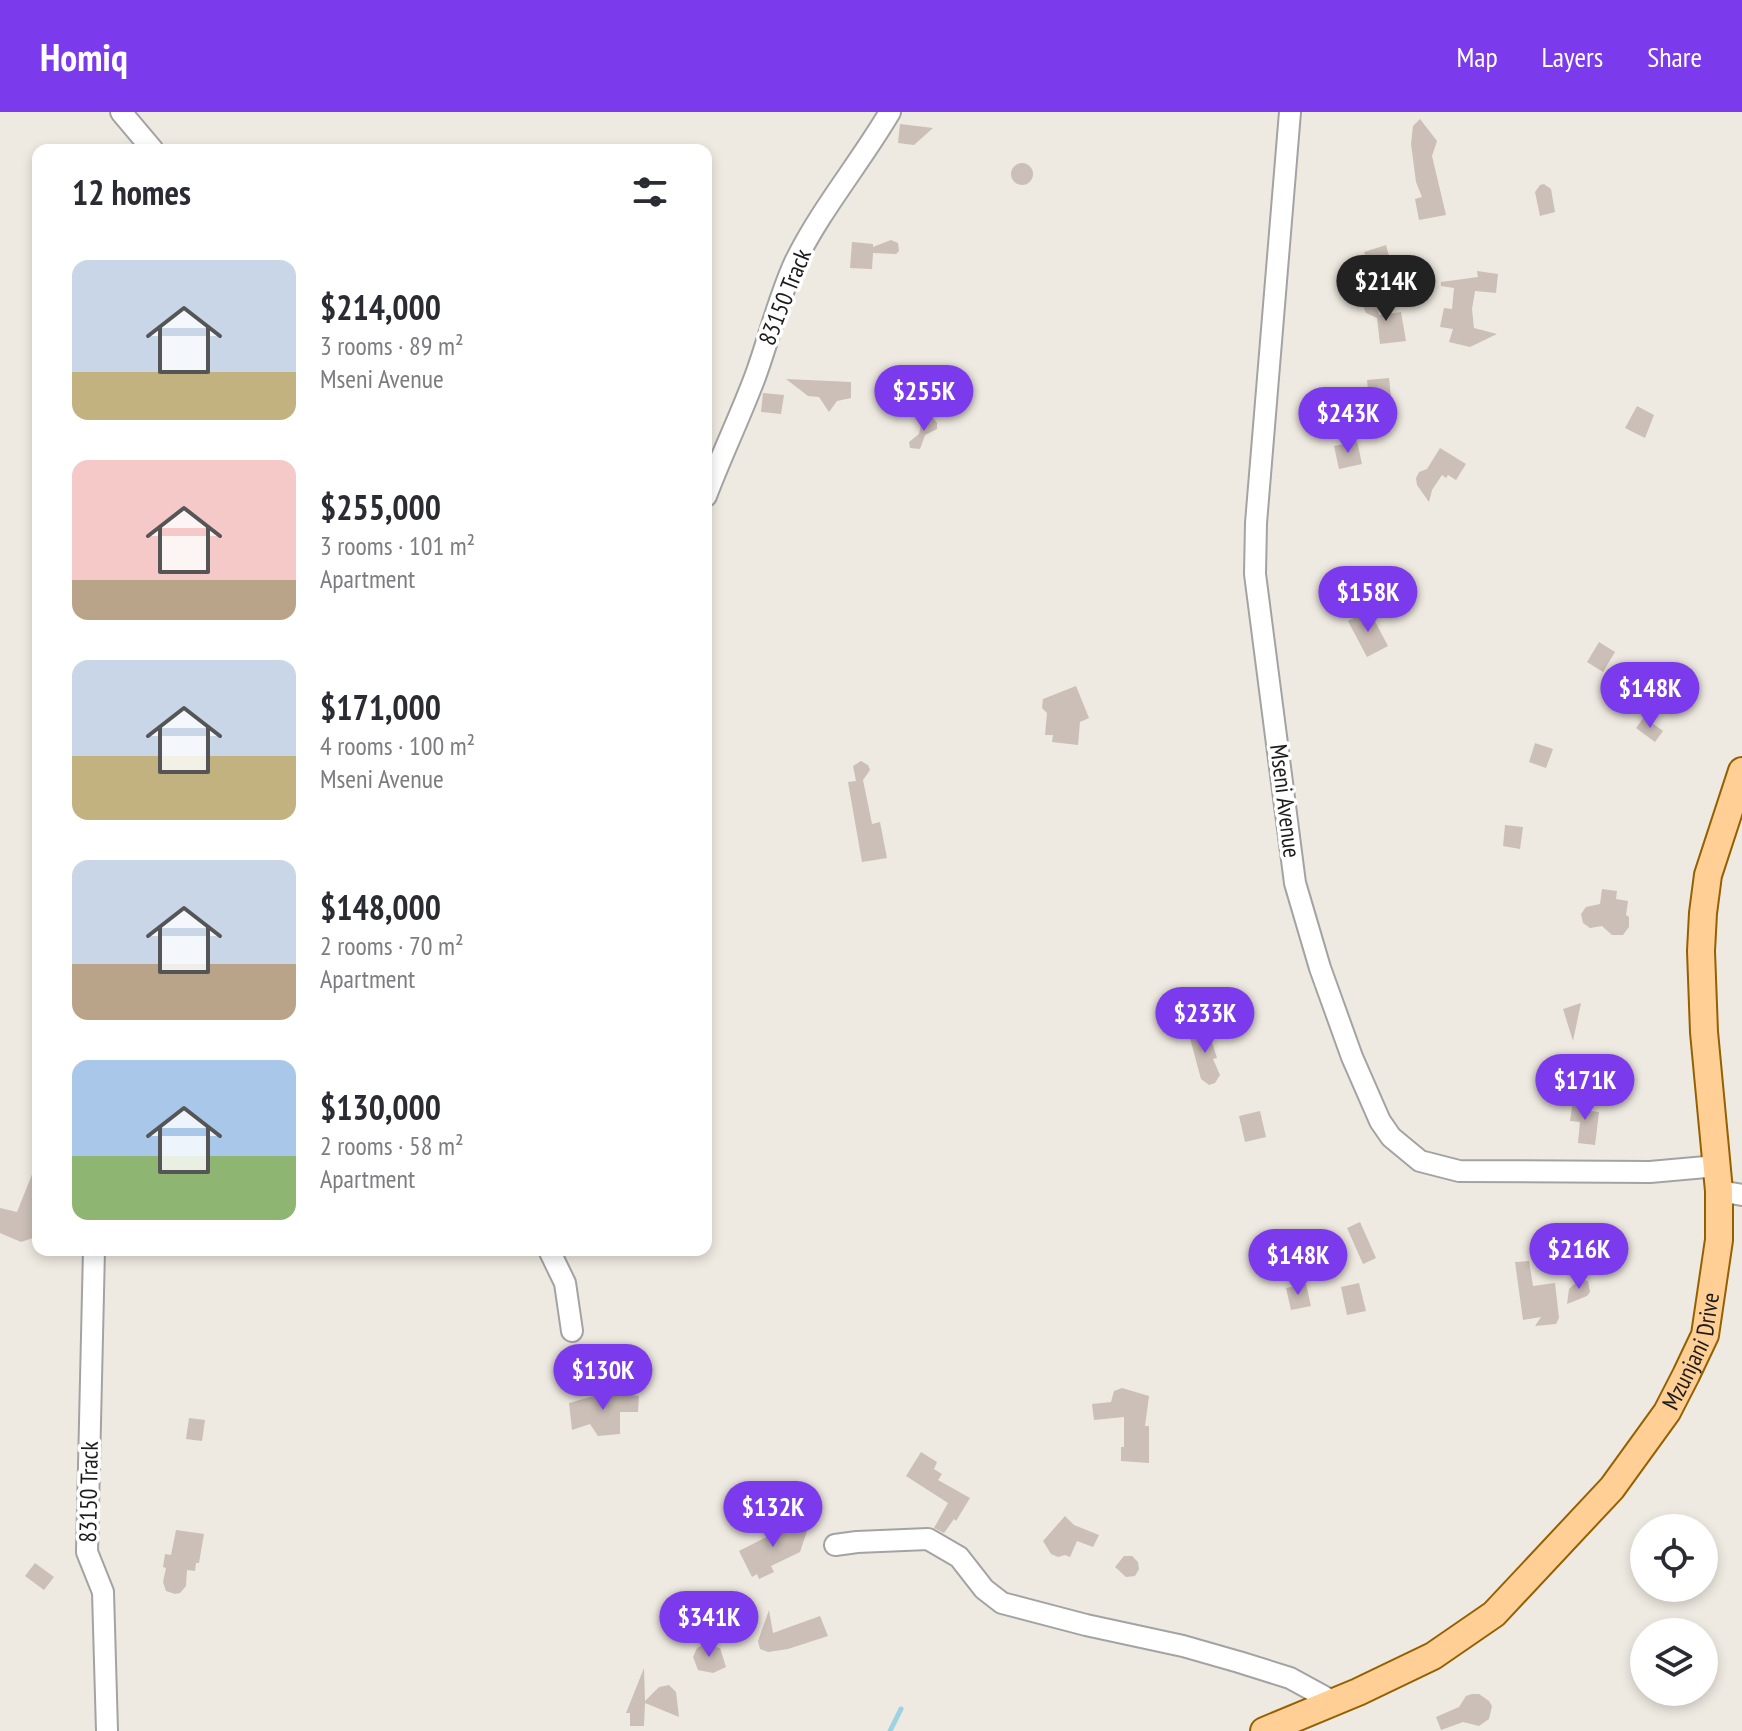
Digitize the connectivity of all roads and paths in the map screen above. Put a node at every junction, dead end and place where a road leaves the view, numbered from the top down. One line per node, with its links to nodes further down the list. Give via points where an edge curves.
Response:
1 (121, 112): 4 (street)
2 (890, 112): 5 (street, 83150 Track, via 794,264)
3 (1290, 112): 7 (street, Mseni Avenue, via 1255,574 1295,883 1364,1087 1391,1137 1420,1161 1435,1166 1479,1172 1650,1172)
4 (148, 144)
5 (712, 481)
6 (1742, 771): 7 (main road, Mzunjani Drive, via 1708,875 1701,951 1704,1032)
7 (1726, 1184): 12 (main road, Mzunjani Drive, via 1705,1335 1667,1412 1639,1453 1494,1614 1433,1656)
8 (94, 1256): 13 (street, 83150 Track, via 87,1552 103,1592)
9 (552, 1256): 10 (street, via 565,1283)
10 (572, 1331)
11 (835, 1545): 12 (street, via 928,1539 959,1557 1002,1603 1239,1662 1290,1678)
12 (1334, 1702): 14 (main road, Mzunjani Drive)
13 (107, 1731)
14 (1264, 1731)

